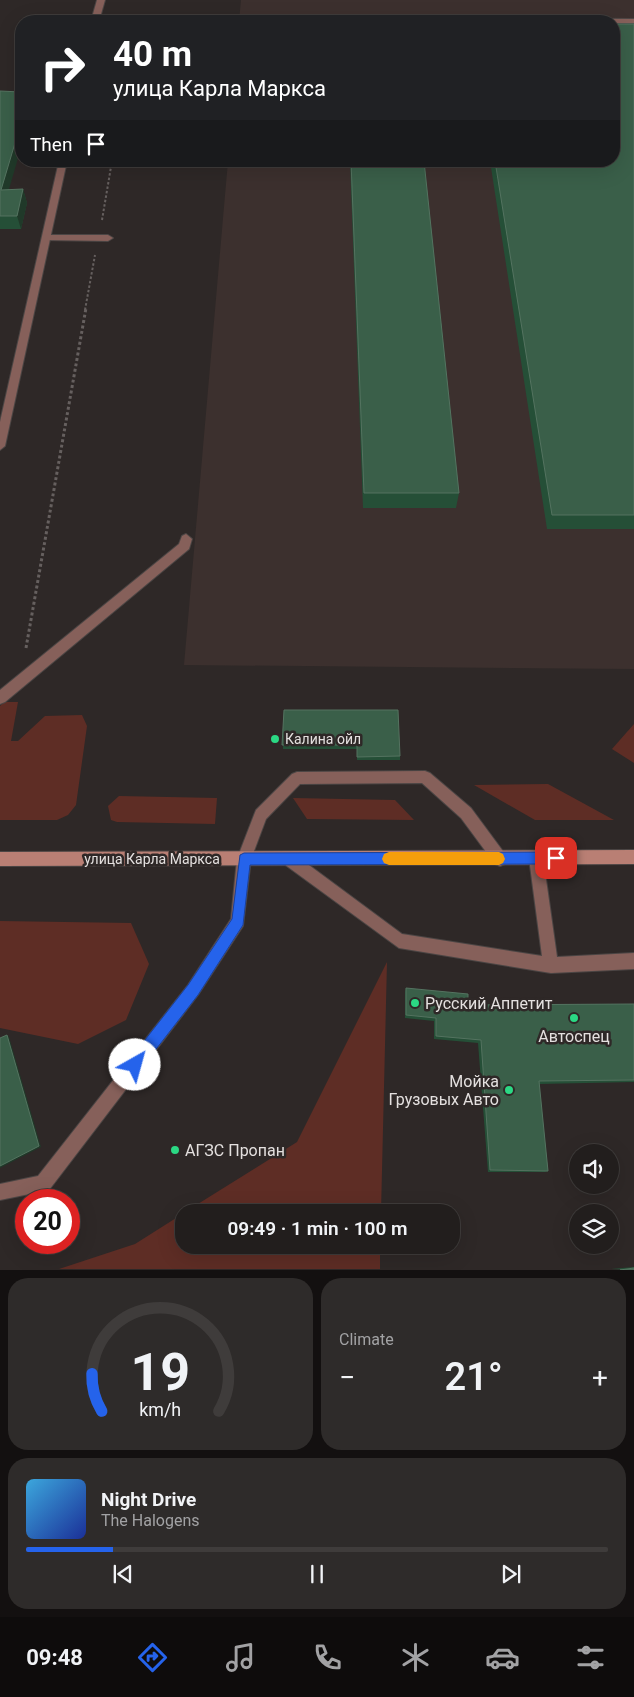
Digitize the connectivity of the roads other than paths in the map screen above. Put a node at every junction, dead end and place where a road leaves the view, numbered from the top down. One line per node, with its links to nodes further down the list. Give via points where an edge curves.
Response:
1 (101, 0): 2 (street)
2 (97, 15)
3 (620, 21): 4 (street)
4 (634, 21)
5 (63, 167): 6 (street)
6 (46, 238): 7 (street); 8 (street)
7 (103, 238)
8 (0, 446)
9 (186, 539): 10 (street, via 185,546)
10 (0, 698)
11 (634, 857): 12 (main road, улица Карла Маркса)
12 (536, 858): 15 (main road, улица Карла Маркса); 18 (street)
13 (244, 859): 14 (main road, улица Карла Маркса); 15 (street, via 261,815 297,778 425,777 466,813); 16 (main road, улица Карла Маркса); 19 (street, via 238,921 193,990 42,1184)
14 (289, 859): 15 (main road, улица Карла Маркса); 18 (street, via 399,941)
15 (500, 859)
16 (0, 860)
17 (634, 961): 18 (street)
18 (551, 964)
19 (0, 1192)

